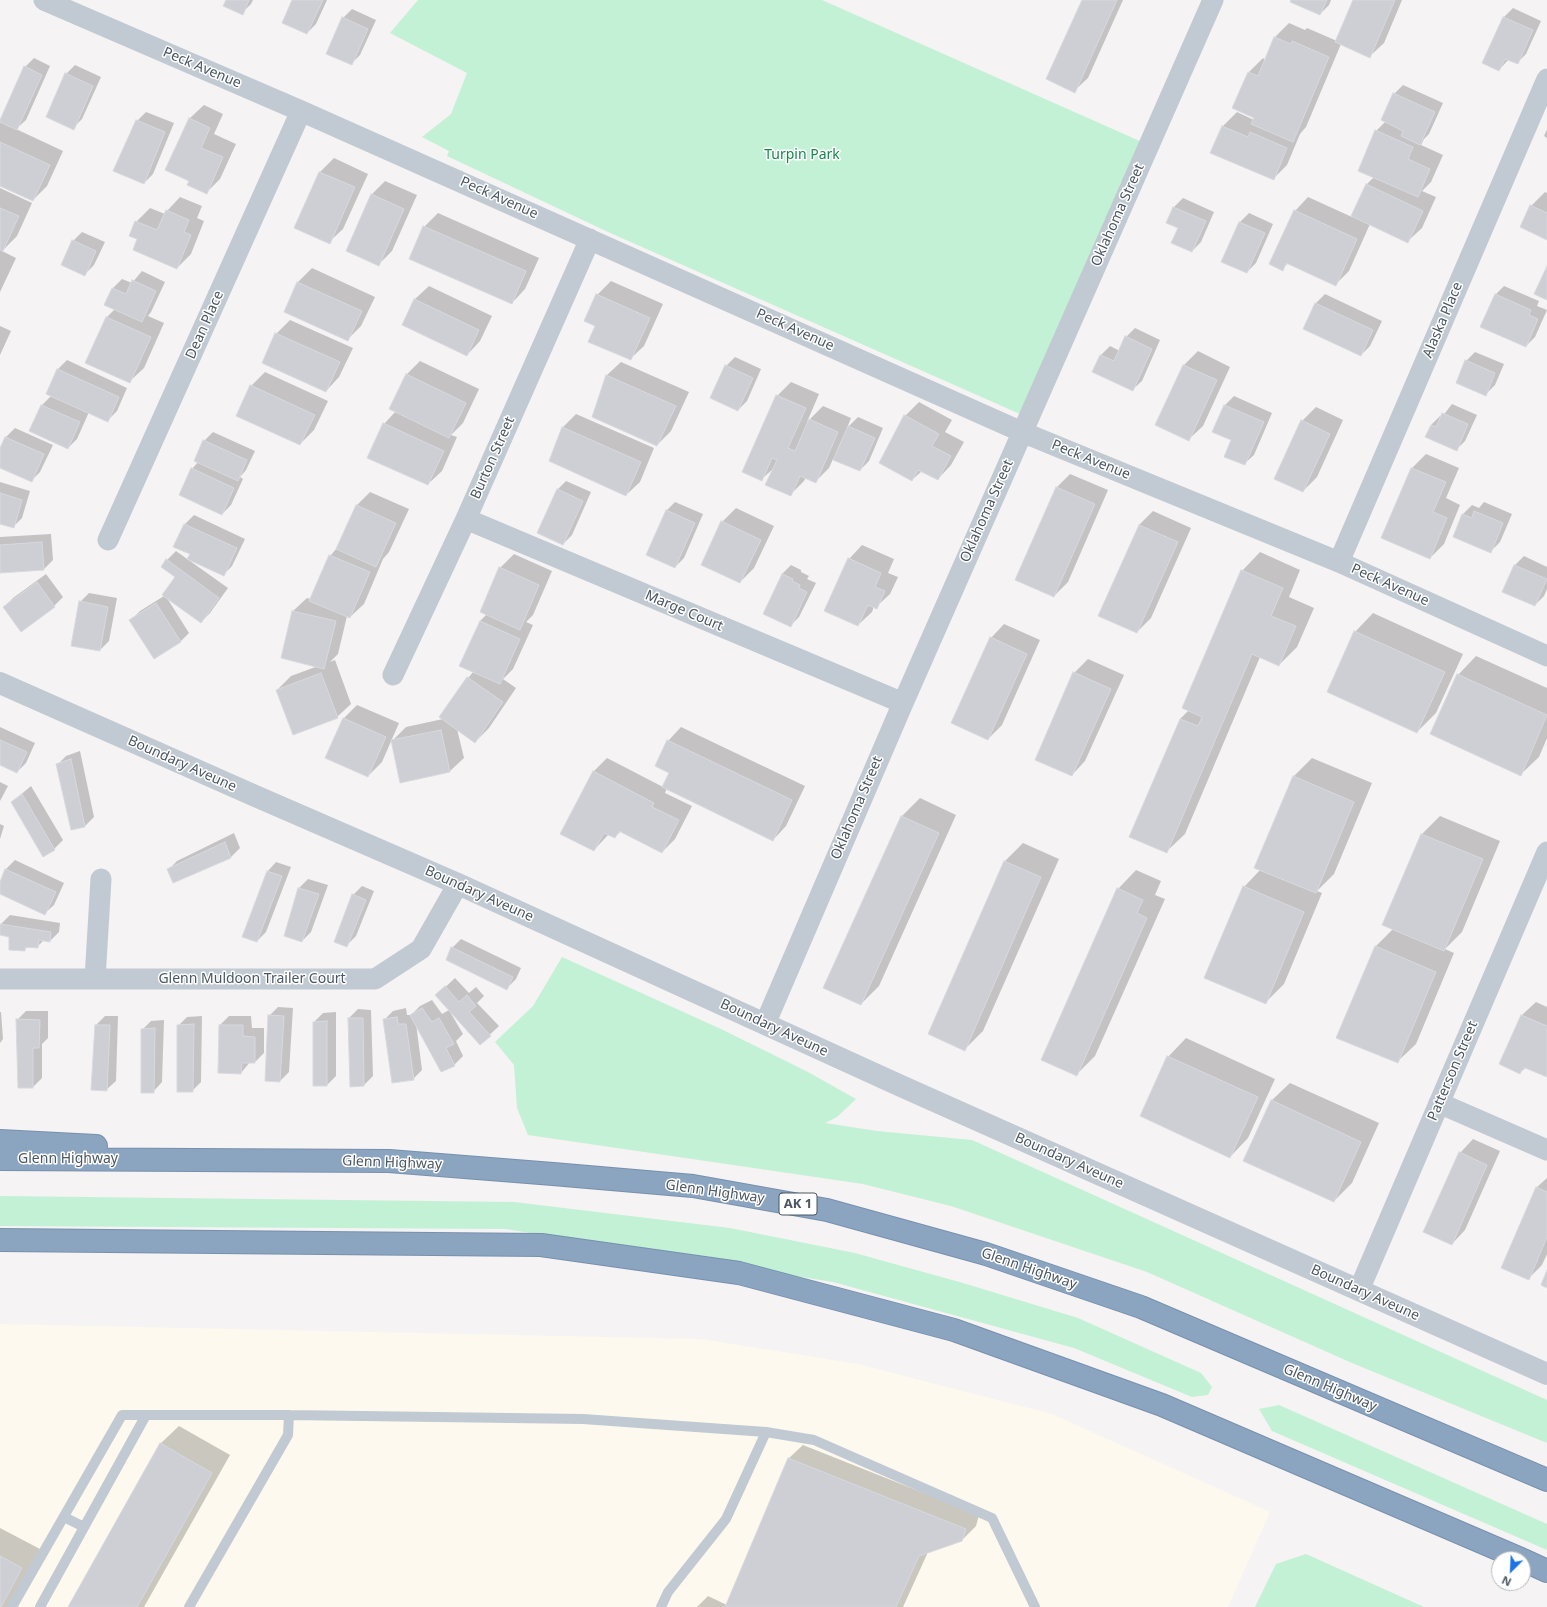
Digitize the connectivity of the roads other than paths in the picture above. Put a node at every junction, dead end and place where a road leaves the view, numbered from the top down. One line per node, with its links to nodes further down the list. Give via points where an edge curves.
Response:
1 (44, 0): 4 (street, Peck Avenue)
2 (1213, 0): 6 (street, Oklahoma Street)
3 (1547, 79): 9 (street, Alaska Place)
4 (301, 111): 5 (street, Peck Avenue); 8 (street, Dean Place)
5 (590, 239): 6 (street, Peck Avenue); 7 (street, Burton Street)
6 (1022, 432): 9 (street, Peck Avenue); 13 (street, Oklahoma Street)
7 (466, 519): 11 (street, Burton Street); 13 (street, Marge Court)
8 (108, 540)
9 (1339, 562): 10 (street, Peck Avenue)
10 (1547, 656)
11 (393, 675)
12 (0, 683): 16 (street, Boundary Aveune)
13 (902, 703): 19 (street, Oklahoma Street)
14 (1547, 852): 20 (street, Patterson Street)
15 (101, 879): 18 (street)
16 (458, 884): 18 (street, Glenn Muldoon Trailer Court, via 421,949 375,979); 19 (street, Boundary Aveune)
17 (0, 979): 18 (street, Glenn Muldoon Trailer Court)
18 (95, 979)
19 (765, 1024): 26 (street, Boundary Aveune)
20 (1439, 1103): 22 (street); 26 (street, Patterson Street)
21 (0, 1140): 24 (highway)
22 (1547, 1150)
23 (0, 1159): 24 (highway, Glenn Highway / AK 1)
24 (389, 1161): 31 (highway, Glenn Highway / AK 1, via 693,1186 827,1210 986,1254 1140,1307)
25 (0, 1240): 34 (highway, via 541,1245 739,1273 954,1330 1162,1405)
26 (1359, 1290): 27 (street, Boundary Aveune)
27 (1547, 1374)
28 (146, 1415): 29 (lane); 32 (lane, via 122,1415); 33 (lane)
29 (289, 1415): 30 (lane, via 583,1419); 39 (lane, via 288,1435)
30 (766, 1432): 40 (lane, via 726,1519 668,1592); 41 (lane, via 814,1440 992,1518)
31 (1547, 1480)
32 (64, 1517): 33 (lane); 37 (lane)
33 (84, 1527): 38 (lane)
34 (1501, 1551)
35 (1531, 1564): 36 (highway)
36 (1547, 1570)
37 (12, 1607)
38 (40, 1607)
39 (189, 1607)
40 (661, 1607)
41 (1035, 1607)

